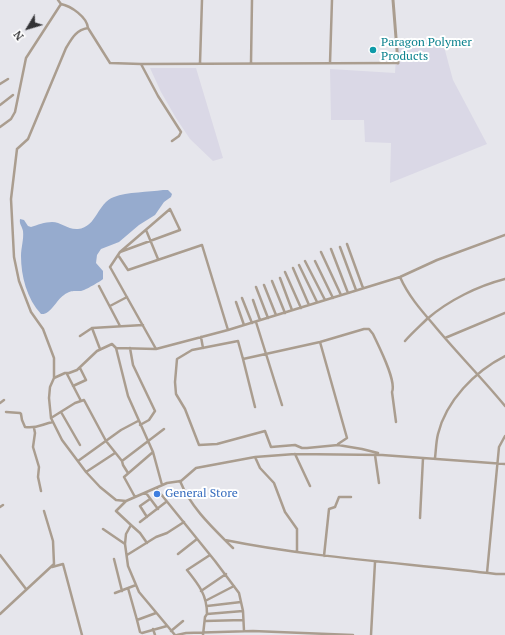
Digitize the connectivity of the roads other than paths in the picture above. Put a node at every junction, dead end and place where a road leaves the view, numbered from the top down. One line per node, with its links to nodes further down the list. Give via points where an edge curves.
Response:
1 (58, 0): 6 (street)
2 (202, 0): 8 (street)
3 (252, 0): 9 (street)
4 (332, 0): 10 (street)
5 (393, 0): 11 (street)
6 (61, 4): 7 (street, via 77,12); 17 (street, via 26,58 15,112)
7 (88, 28): 12 (street, via 110,63); 85 (street, via 80,30 66,48 28,140 17,149 11,199 16,269 31,312 44,329 54,358)
8 (200, 63): 9 (street); 12 (street)
9 (251, 63): 10 (street)
10 (330, 63): 11 (street)
11 (398, 63)
12 (141, 64): 18 (street, via 181,132)
13 (8, 79): 14 (street)
14 (0, 84)
15 (13, 95): 16 (street)
16 (0, 105)
17 (0, 127)
18 (172, 141)
19 (146, 230): 21 (street); 21 (street, via 170,209 180,230); 25 (street)
20 (505, 235): 34 (street)
21 (150, 241): 25 (street); 28 (street)
22 (347, 244): 41 (street)
23 (340, 246): 42 (street)
24 (331, 249): 43 (street)
25 (120, 252): 27 (street)
26 (321, 252): 44 (street)
27 (118, 256): 28 (street, via 128,270); 45 (street, via 110,267)
28 (158, 259): 68 (street, via 202,244)
29 (305, 261): 49 (street)
30 (315, 261): 47 (street)
31 (299, 265): 51 (street)
32 (293, 268): 52 (street)
33 (285, 272): 54 (street)
34 (400, 276): 41 (street); 60 (street, via 406,291)
35 (280, 278): 55 (street)
36 (505, 279): 60 (street, via 458,298)
37 (272, 281): 56 (street)
38 (264, 285): 58 (street)
39 (99, 286): 53 (street)
40 (256, 287): 59 (street)
41 (363, 288): 42 (street)
42 (356, 290): 43 (street)
43 (348, 293): 44 (street)
44 (341, 295): 47 (street)
45 (127, 297): 53 (street); 64 (street)
46 (242, 298): 63 (street)
47 (333, 298): 49 (street)
48 (252, 300): 61 (street)
49 (325, 300): 51 (street)
50 (236, 302): 65 (street)
51 (317, 302): 52 (street)
52 (309, 305): 54 (street)
53 (110, 306): 66 (street)
54 (300, 308): 55 (street)
55 (292, 310): 56 (street)
56 (285, 313): 58 (street)
57 (505, 313): 71 (street)
58 (276, 315): 59 (street)
59 (268, 318): 61 (street)
60 (428, 318): 71 (street); 72 (street)
61 (260, 320): 62 (street)
62 (256, 322): 63 (street); 79 (street)
63 (252, 323): 65 (street)
64 (143, 325): 66 (street); 78 (street)
65 (244, 325): 68 (street)
66 (120, 326): 67 (street)
67 (92, 328): 69 (street); 77 (street)
68 (228, 330): 70 (street)
69 (80, 336)
70 (201, 338): 76 (street); 78 (street)
71 (445, 338): 83 (street)
72 (405, 341)
73 (320, 342): 79 (street); 98 (street, via 369,329 390,374 394,388 392,392); 106 (street, via 347,438)
74 (116, 348): 75 (street); 77 (street, via 112,344); 97 (street, via 128,396)
75 (130, 348): 78 (street); 99 (street, via 133,365 155,411 149,420)
76 (203, 348): 81 (street, via 238,341); 106 (street, via 192,350 178,359 176,382 176,394 185,409 199,445 217,444 265,431 271,447 295,445 307,448)
77 (100, 349): 82 (street)
78 (156, 349)
79 (266, 354): 81 (street); 90 (street)
80 (505, 356): 83 (street)
81 (243, 359): 92 (street)
82 (80, 368): 84 (street); 86 (street, via 86,380)
83 (477, 373): 91 (street); 114 (street, via 449,408 438,433)
84 (67, 374): 85 (street); 86 (street)
85 (54, 378): 95 (street, via 49,398)
86 (73, 386): 88 (street)
87 (4, 400): 89 (street)
88 (81, 401): 94 (street); 103 (street, via 84,400)
89 (0, 402)
90 (282, 405)
91 (505, 406)
92 (255, 407)
93 (6, 412): 100 (street, via 20,413 24,426)
94 (62, 412): 95 (street); 105 (street)
95 (52, 418): 96 (street)
96 (54, 422): 100 (street); 115 (street, via 62,440)
97 (138, 422): 99 (street); 103 (street)
98 (396, 422)
99 (140, 425): 104 (street)
100 (34, 428): 126 (street, via 33,447 39,467)
101 (164, 429): 104 (street)
102 (505, 436): 117 (street, via 499,447)
103 (106, 441): 108 (street); 115 (street)
104 (148, 441): 107 (street); 116 (street)
105 (80, 445)
106 (338, 445): 111 (street)
107 (153, 452): 120 (street); 123 (street)
108 (115, 453): 116 (street); 119 (street)
109 (295, 454): 110 (street); 112 (street); 124 (street)
110 (375, 455): 111 (street); 122 (street)
111 (382, 455): 113 (street)
112 (255, 457): 121 (street, via 196,468); 150 (street, via 260,468 274,483 285,512 297,529)
113 (424, 458): 114 (street); 140 (street)
114 (435, 458): 117 (street)
115 (78, 461): 119 (street)
116 (122, 461): 120 (street)
117 (498, 464): 118 (street); 159 (street)
118 (505, 464)
119 (86, 472): 131 (street)
120 (128, 474): 128 (street, via 124,477)
121 (180, 481): 123 (street); 146 (street, via 186,495)
122 (379, 483)
123 (162, 485): 125 (street)
124 (310, 486)
125 (156, 488): 127 (street); 133 (street)
126 (41, 491)
127 (146, 493): 128 (street); 130 (street)
128 (135, 497): 132 (street)
129 (351, 497): 155 (street, via 339,497 335,507 329,509)
130 (150, 499): 137 (street); 139 (street, via 140,506)
131 (116, 500): 132 (street); 135 (street)
132 (126, 501): 135 (street)
133 (166, 502): 137 (street); 142 (street)
134 (3, 505): 136 (street)
135 (121, 506): 143 (street, via 116,511)
136 (0, 507)
137 (158, 509): 139 (street)
138 (44, 511): 158 (street, via 53,541 55,561)
139 (147, 516): 141 (street)
140 (420, 518)
141 (140, 522)
142 (184, 522): 145 (street); 147 (street)
143 (131, 525): 147 (street); 148 (street, via 126,534)
144 (103, 529): 148 (street)
145 (198, 539): 151 (street); 154 (street)
146 (225, 540): 149 (street); 150 (street)
147 (147, 543): 153 (street)
148 (126, 544): 153 (street)
149 (233, 548)
150 (297, 552): 155 (street)
151 (178, 554)
152 (0, 555): 165 (street)
153 (127, 555): 162 (street, via 128,566)
154 (210, 555): 160 (street); 167 (street, via 187,570)
155 (324, 556): 157 (street)
156 (114, 559): 166 (street)
157 (375, 562): 159 (street); 190 (street)
158 (51, 567): 165 (street); 186 (street, via 63,564)
159 (487, 573): 161 (street)
160 (226, 574): 163 (street); 167 (street)
161 (505, 574)
162 (136, 586): 164 (street); 173 (street)
163 (234, 586): 169 (street); 170 (street)
164 (128, 588): 166 (street); 176 (street)
165 (26, 589): 174 (street)
166 (122, 591): 168 (street)
167 (201, 591): 169 (street)
168 (115, 593)
169 (207, 600): 171 (street)
170 (241, 602): 171 (street); 172 (street)
171 (207, 606): 175 (street)
172 (243, 611): 175 (street); 177 (street)
173 (156, 613): 176 (street); 180 (street)
174 (0, 614)
175 (208, 614): 179 (street)
176 (137, 620): 181 (street, via 141,632)
177 (243, 620): 179 (street); 183 (street)
178 (183, 621): 182 (street)
179 (205, 621): 184 (street)
180 (167, 626): 181 (street); 182 (street)
181 (153, 629): 187 (street)
182 (171, 631): 188 (street)
183 (244, 631): 184 (street); 185 (street)
184 (203, 634): 188 (street)
185 (290, 634): 189 (street)
186 (82, 635)
187 (155, 635)
188 (176, 635)
189 (352, 635)
190 (371, 635)

